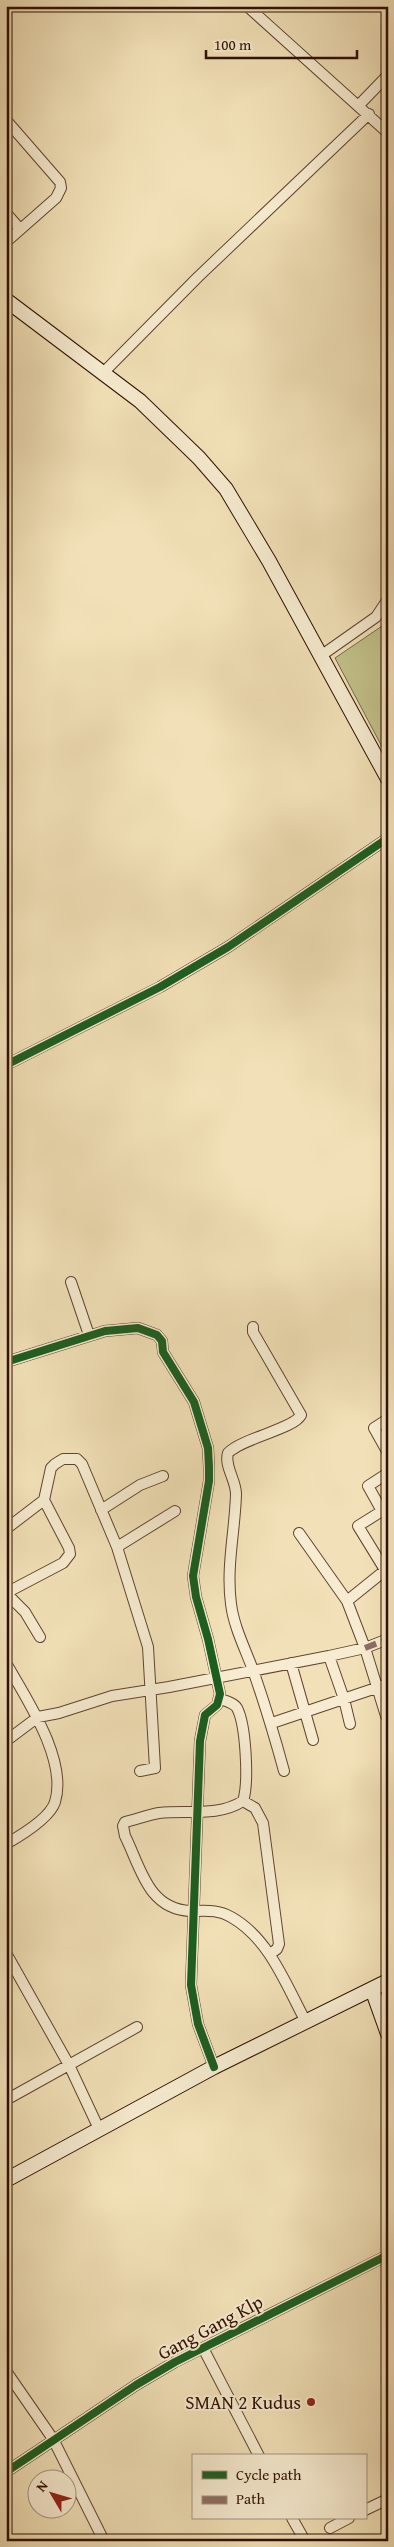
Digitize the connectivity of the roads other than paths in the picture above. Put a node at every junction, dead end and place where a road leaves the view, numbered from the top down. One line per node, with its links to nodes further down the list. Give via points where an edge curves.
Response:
1 (247, 6): 3 (street)
2 (388, 75): 3 (street)
3 (359, 105): 4 (street)
4 (369, 114): 7 (street); 13 (street, via 198,277)
5 (6, 120): 6 (street)
6 (14, 129): 8 (street); 10 (street, via 60,182 61,188 56,198)
7 (388, 133)
8 (6, 137)
9 (6, 213): 10 (street)
10 (20, 228): 11 (street)
11 (6, 242)
12 (8, 304): 13 (main road)
13 (102, 374): 15 (main road, via 140,401 176,434 226,489)
14 (388, 599): 15 (street, via 376,617)
15 (322, 655): 16 (main road)
16 (388, 779)
17 (388, 838): 18 (street, via 211,957 160,987)
18 (6, 1065)
19 (71, 1282): 21 (street)
20 (253, 1327): 41 (street, via 301,1415 287,1425 230,1450 226,1456 236,1490 228,1574 231,1606)
21 (90, 1335): 22 (street); 42 (street, via 138,1328 157,1335 170,1366 199,1415 208,1448 209,1481 193,1576)
22 (6, 1362)
23 (388, 1419): 24 (street, via 374,1428)
24 (388, 1453)
25 (388, 1473): 33 (street, via 368,1486 382,1510 358,1526)
26 (163, 1476): 28 (street, via 140,1484)
27 (44, 1500): 28 (street, via 51,1468 63,1459 77,1459); 30 (street); 35 (street, via 70,1548 70,1554 63,1563 6,1593 25,1612)
28 (101, 1510): 32 (street)
29 (175, 1511): 32 (street)
30 (6, 1529)
31 (299, 1533): 34 (street)
32 (117, 1547): 45 (street, via 148,1647)
33 (387, 1569): 34 (street)
34 (346, 1601): 37 (street)
35 (40, 1637)
36 (388, 1639): 37 (street)
37 (365, 1648): 38 (street); 44 (street)
38 (329, 1656): 40 (street); 46 (street)
39 (6, 1663): 50 (street)
40 (291, 1663): 41 (street); 48 (street)
41 (253, 1670): 42 (street); 51 (street)
42 (215, 1677): 45 (street); 47 (street)
43 (388, 1684): 44 (street)
44 (376, 1687): 46 (street); 49 (street)
45 (150, 1690): 50 (street, via 112,1696); 55 (street, via 155,1768)
46 (344, 1699): 48 (street); 52 (street)
47 (220, 1700): 57 (street, via 232,1704 239,1714 245,1750 246,1793); 58 (street, via 204,1715 202,1723)
48 (306, 1712): 51 (street); 53 (street)
49 (386, 1716)
50 (38, 1717): 54 (street); 59 (street, via 57,1770 55,1803 34,1828)
51 (272, 1723): 56 (street)
52 (350, 1724)
53 (313, 1740)
54 (6, 1741)
55 (140, 1771)
56 (284, 1771)
57 (243, 1801): 58 (street, via 226,1808); 62 (street, via 255,1808 266,1843 279,1944)
58 (198, 1812): 60 (street); 60 (street, via 159,1813 126,1822 123,1826 150,1890 160,1901 176,1910)
59 (6, 1844)
60 (194, 1911): 62 (street, via 216,1911 232,1917 248,1929); 69 (street, via 190,1985 198,2024)
61 (6, 1953): 68 (street)
62 (270, 1954): 65 (street)
63 (388, 1981): 64 (main road)
64 (372, 1989): 65 (main road); 67 (main road)
65 (306, 2022): 69 (main road)
66 (137, 2027): 68 (street)
67 (388, 2034)
68 (69, 2066): 70 (street); 71 (street)
69 (214, 2067): 71 (main road)
70 (6, 2100)
71 (99, 2129): 72 (main road)
72 (6, 2180)
73 (388, 2255): 74 (street, Gang Gang Klp)
74 (203, 2348): 76 (street, Gang Gang Klp, via 136,2385); 77 (street)
75 (7, 2372): 76 (street)
76 (53, 2439): 78 (street, Gang Gang Klp); 84 (street)
77 (258, 2454)
78 (6, 2472)
79 (388, 2499): 80 (street)
80 (366, 2510)
81 (293, 2520): 85 (street)
82 (345, 2520): 83 (street)
83 (330, 2528)
84 (104, 2541)
85 (304, 2541)

